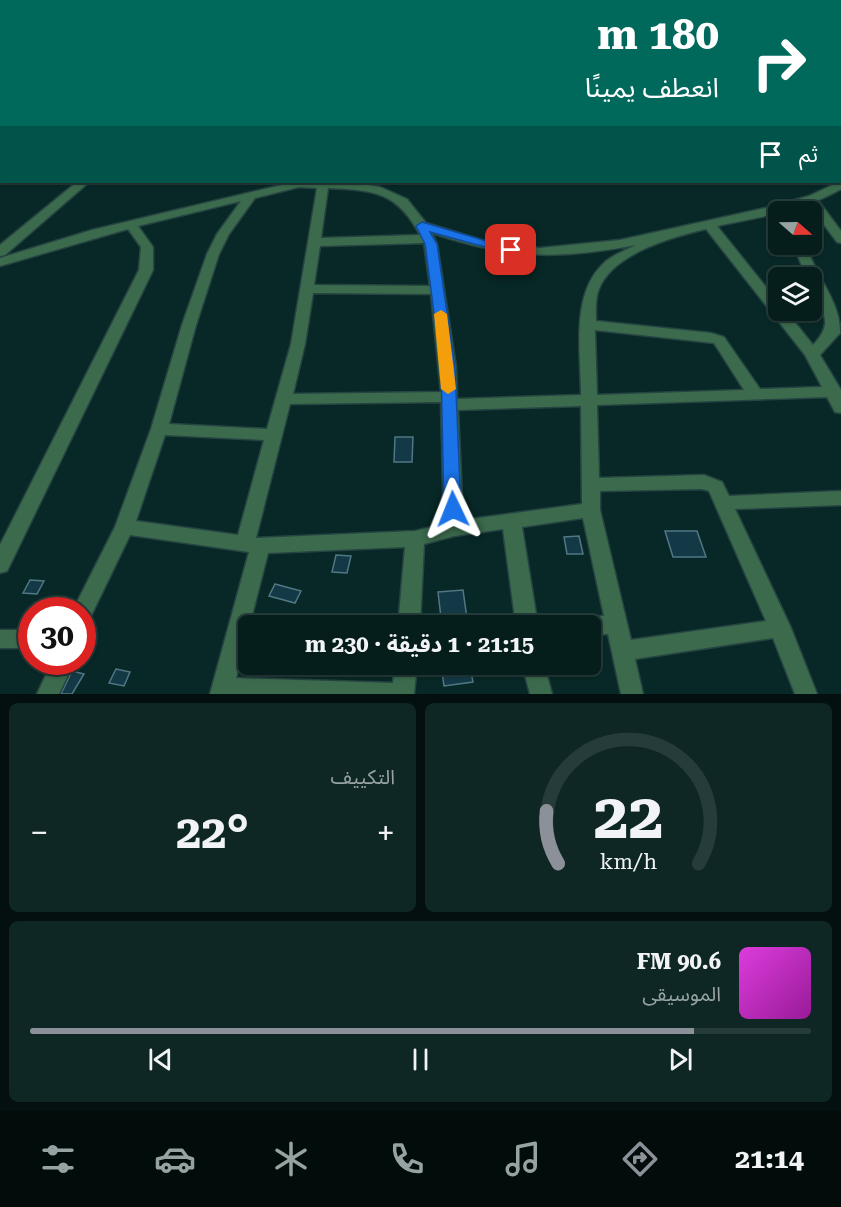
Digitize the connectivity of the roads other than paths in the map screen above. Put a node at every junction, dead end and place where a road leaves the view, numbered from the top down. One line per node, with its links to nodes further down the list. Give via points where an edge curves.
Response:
1 (82, 183): 17 (street)
2 (303, 183): 5 (street); 6 (street)
3 (392, 183): 7 (street)
4 (841, 184): 8 (street)
5 (322, 185): 7 (street, via 362,188); 16 (street)
6 (250, 197): 12 (street); 31 (street, via 213,254)
7 (399, 198): 13 (street)
8 (822, 201)
9 (768, 212): 11 (street)
10 (822, 214): 15 (street)
11 (709, 224): 14 (street); 24 (street)
12 (131, 225): 19 (street); 42 (street, via 147,247 146,270)
13 (425, 232): 14 (street, via 535,252 562,252); 16 (street); 21 (street)
14 (661, 236): 22 (street, via 610,264 598,277 591,291)
15 (841, 239)
16 (315, 242): 20 (street)
17 (0, 252)
18 (801, 255): 23 (street)
19 (0, 262)
20 (307, 289): 21 (street); 27 (street, via 298,344)
21 (437, 290): 28 (street)
22 (588, 325): 26 (street, via 719,340); 29 (street)
23 (837, 330): 24 (street)
24 (812, 354): 25 (street)
25 (834, 392): 26 (street); 30 (street)
26 (756, 396): 29 (street)
27 (282, 399): 28 (street); 32 (street)
28 (449, 401): 29 (street); 39 (street)
29 (588, 402): 33 (street)
30 (841, 408)
31 (159, 429): 32 (street); 38 (street)
32 (273, 435): 41 (street)
33 (591, 485): 35 (street, via 704,482 716,487); 36 (street)
34 (841, 498): 35 (street)
35 (723, 503): 48 (street)
36 (591, 510): 37 (street); 47 (street)
37 (512, 523): 39 (street); 45 (street)
38 (124, 527): 41 (street); 43 (street)
39 (454, 529): 40 (street)
40 (415, 539): 41 (street); 44 (street)
41 (252, 545): 55 (street)
42 (0, 565)
43 (90, 597)
44 (410, 615)
45 (525, 615)
46 (601, 625): 47 (street)
47 (616, 625): 51 (street)
48 (780, 628): 51 (street); 60 (street)
49 (0, 639): 50 (street)
50 (18, 639)
51 (623, 651): 59 (street)
52 (57, 675): 56 (street)
53 (405, 675): 57 (street)
54 (536, 675): 58 (street)
55 (222, 691): 57 (street)
56 (48, 694)
57 (403, 694)
58 (541, 694)
59 (632, 694)
60 (806, 694)

